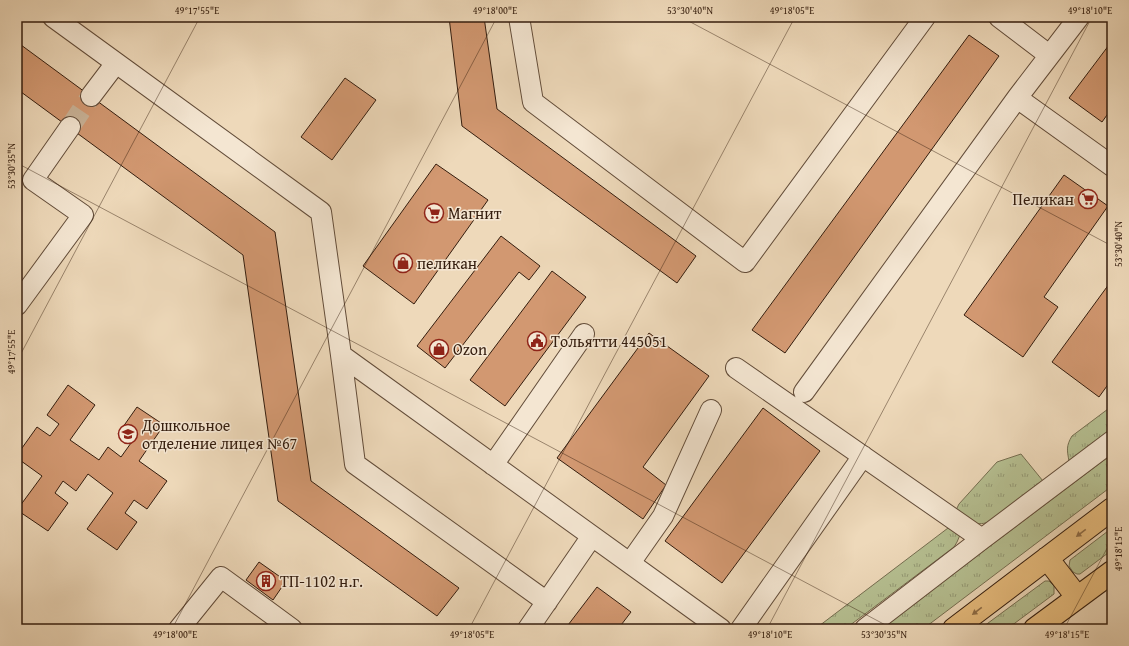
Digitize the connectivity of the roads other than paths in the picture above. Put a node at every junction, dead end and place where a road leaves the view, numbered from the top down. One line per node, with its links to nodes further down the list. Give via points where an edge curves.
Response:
1 (53, 17): 7 (street)
2 (519, 17): 3 (street, via 533,102 745,262)
3 (925, 17)
4 (999, 17): 6 (street)
5 (1079, 17): 6 (street)
6 (1050, 55): 9 (street)
7 (116, 63): 8 (street); 14 (street, via 321,212)
8 (91, 96)
9 (1017, 98): 11 (street); 16 (street)
10 (70, 127): 12 (street, via 33,180 83,215)
11 (1112, 166)
12 (17, 305)
13 (584, 334): 20 (street)
14 (341, 355): 20 (street); 28 (street, via 355,464)
15 (736, 368): 19 (street)
16 (804, 392)
17 (711, 410): 25 (street, via 663,516)
18 (1112, 441): 23 (street)
19 (863, 456): 23 (street); 33 (street)
20 (493, 465): 22 (street)
21 (1112, 510): 24 (main road, one-way to 24)
22 (592, 536): 25 (street); 28 (street)
23 (982, 539): 34 (street)
24 (1047, 558): 27 (main road); 35 (main road, one-way to 35)
25 (630, 563): 32 (street)
26 (1112, 572): 27 (main road)
27 (1077, 597): 36 (main road)
28 (547, 602): 31 (street)
29 (179, 629): 30 (street, via 221,577)
30 (292, 629)
31 (528, 629)
32 (721, 629)
33 (740, 629)
34 (865, 629)
35 (954, 629)
36 (1035, 629)

